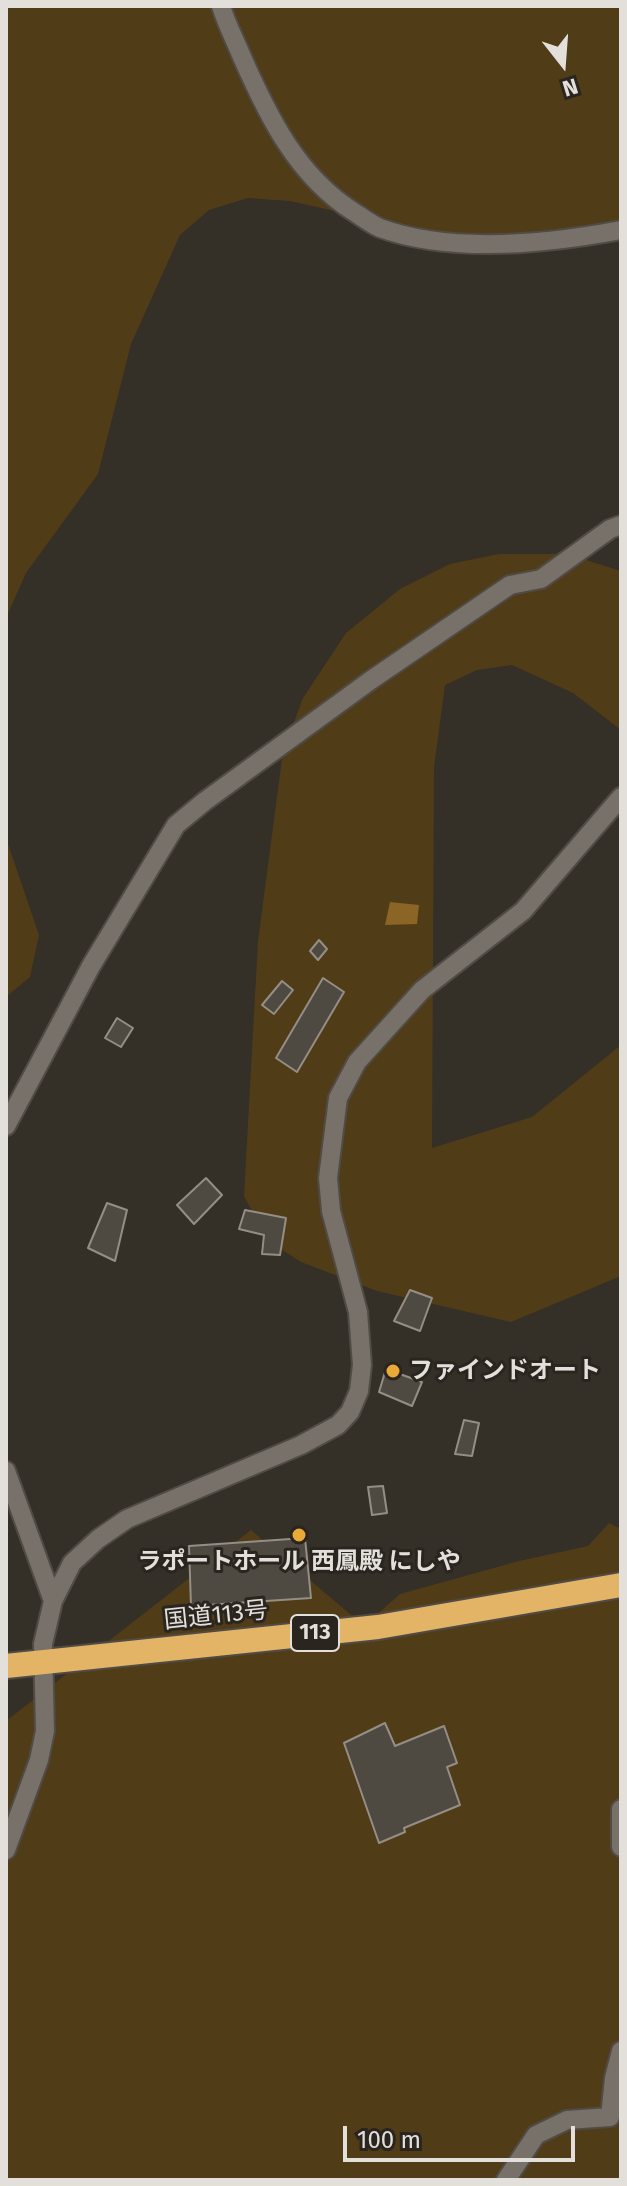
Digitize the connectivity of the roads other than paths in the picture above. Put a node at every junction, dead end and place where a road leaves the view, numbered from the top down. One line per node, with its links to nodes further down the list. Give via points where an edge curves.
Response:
1 (221, 6): 2 (street, via 283,141 342,205 378,227 421,238 492,244)
2 (621, 230)
3 (621, 525): 5 (street, via 541,579 510,585 176,825 91,966)
4 (621, 797): 8 (street, via 523,911 401,1012 357,1062 338,1098 328,1178 358,1312 362,1365 350,1412 338,1425 301,1445 127,1519 72,1563)
5 (6, 1126)
6 (6, 1471): 8 (street)
7 (621, 1585): 9 (highway, 国道113号 / 113, via 378,1627)
8 (53, 1601): 9 (street)
9 (42, 1662): 10 (highway, 国道113号 / 113); 13 (street, via 45,1731)
10 (6, 1666)
11 (621, 1809): 12 (street)
12 (621, 1847)
13 (6, 1850)
14 (621, 2051): 15 (street, via 610,2117 567,2120 536,2135)
15 (506, 2180)

